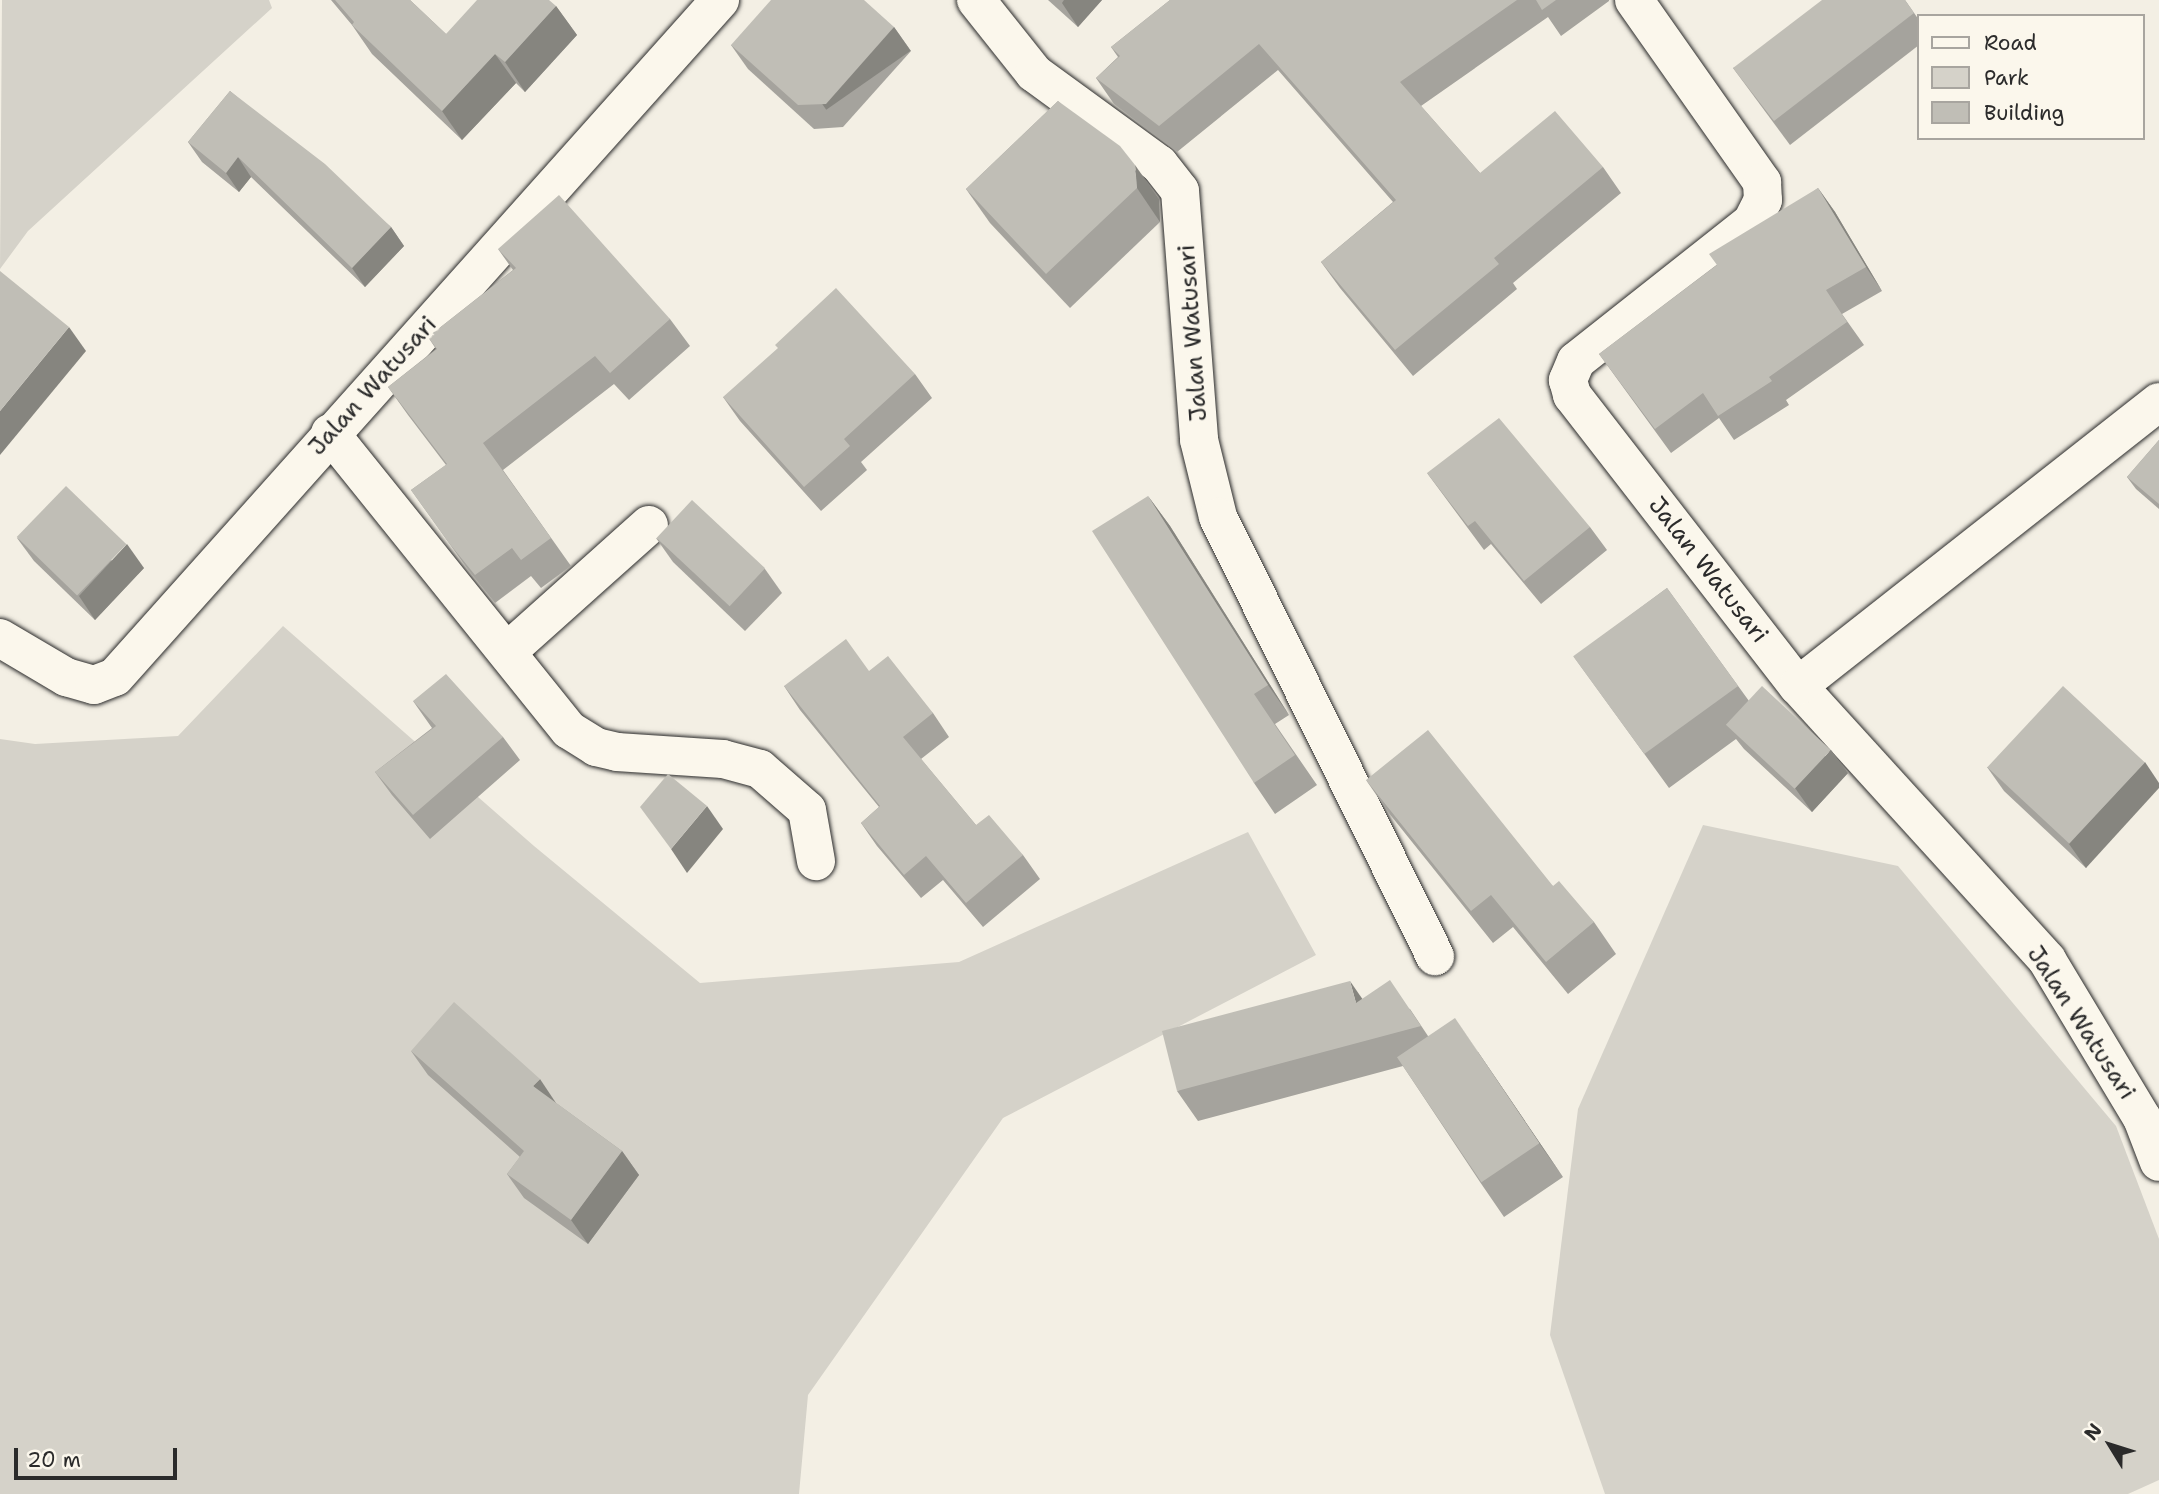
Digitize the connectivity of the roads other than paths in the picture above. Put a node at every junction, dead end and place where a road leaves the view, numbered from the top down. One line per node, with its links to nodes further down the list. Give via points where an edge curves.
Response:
1 (720, 0): 5 (street, Jalan Watusari)
2 (976, 0): 11 (street, Jalan Watusari, via 1034,73 1159,164 1180,191 1199,440 1218,517)
3 (1634, 0): 9 (street, Jalan Watusari, via 1762,182 1763,200 1752,222 1576,361 1568,380 1572,395)
4 (2159, 402): 9 (street)
5 (330, 433): 7 (street, Jalan Watusari, via 115,677 94,685 66,677); 8 (street)
6 (649, 525): 8 (street)
7 (0, 638)
8 (508, 651): 10 (street, via 569,730 596,747 723,759 760,769 807,810)
9 (1798, 686): 12 (street, Jalan Watusari, via 2047,960 2141,1118)
10 (816, 861)
11 (1435, 956)
12 (2159, 1162)

